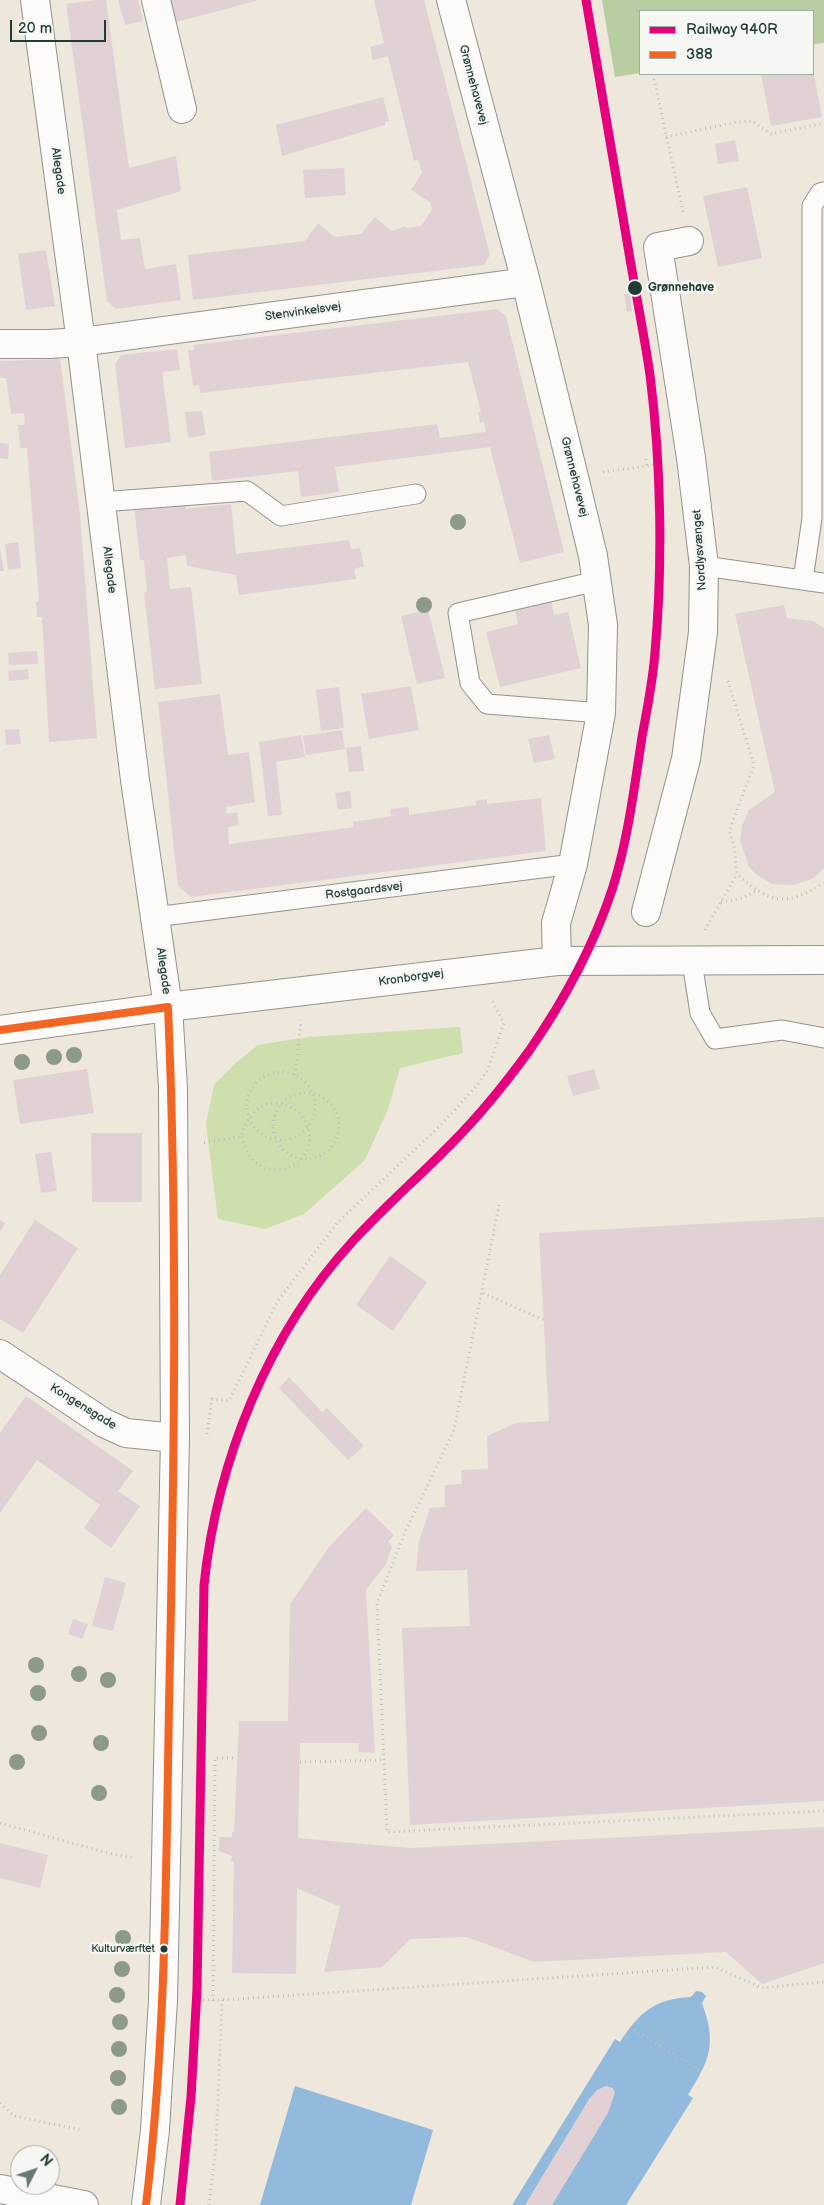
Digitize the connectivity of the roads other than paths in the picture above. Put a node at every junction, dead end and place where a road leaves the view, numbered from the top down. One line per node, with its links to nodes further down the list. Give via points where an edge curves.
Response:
1 (35, 0): 8 (street, Allegade)
2 (156, 0): 4 (street)
3 (451, 0): 7 (street, Grønnehavevej)
4 (182, 109)
5 (824, 192): 13 (lane, via 812,206 812,518)
6 (689, 241): 12 (street, Nordlysvænget, via 658,248 691,458)
7 (526, 282): 8 (street, Stenvinkelsvej); 14 (street, Grønnehavevej)
8 (81, 342): 9 (street); 11 (street, Allegade)
9 (0, 344)
10 (416, 494): 11 (lane, via 282,516 247,491)
11 (100, 502): 19 (street, Allegade)
12 (704, 566): 13 (lane); 18 (street, Nordlysvænget, via 703,632 686,759)
13 (803, 580): 15 (lane)
14 (597, 581): 16 (street, Grønnehavevej, via 603,625); 16 (lane, via 458,613 470,683 487,704)
15 (824, 583)
16 (601, 713): 17 (street, Grønnehavevej)
17 (573, 864): 19 (lane, Rostgaardsvej); 21 (street, Grønnehavevej, via 556,923)
18 (646, 912)
19 (155, 917): 23 (street, Allegade)
20 (824, 960): 22 (street, Kronborgvej)
21 (556, 961): 22 (street, Kronborgvej); 23 (street, Kronborgvej)
22 (692, 962): 25 (lane, via 700,1014 716,1039 782,1030)
23 (168, 1007): 24 (street, Kronborgvej); 27 (street, Allegade, via 174,1148)
24 (0, 1030)
25 (824, 1038)
26 (0, 1354): 27 (street, Kongensgade, via 104,1423 126,1433)
27 (174, 1438): 30 (street, Allegade, via 163,2000 155,2130)
28 (0, 2190): 29 (street)
29 (84, 2205)
30 (146, 2205)

